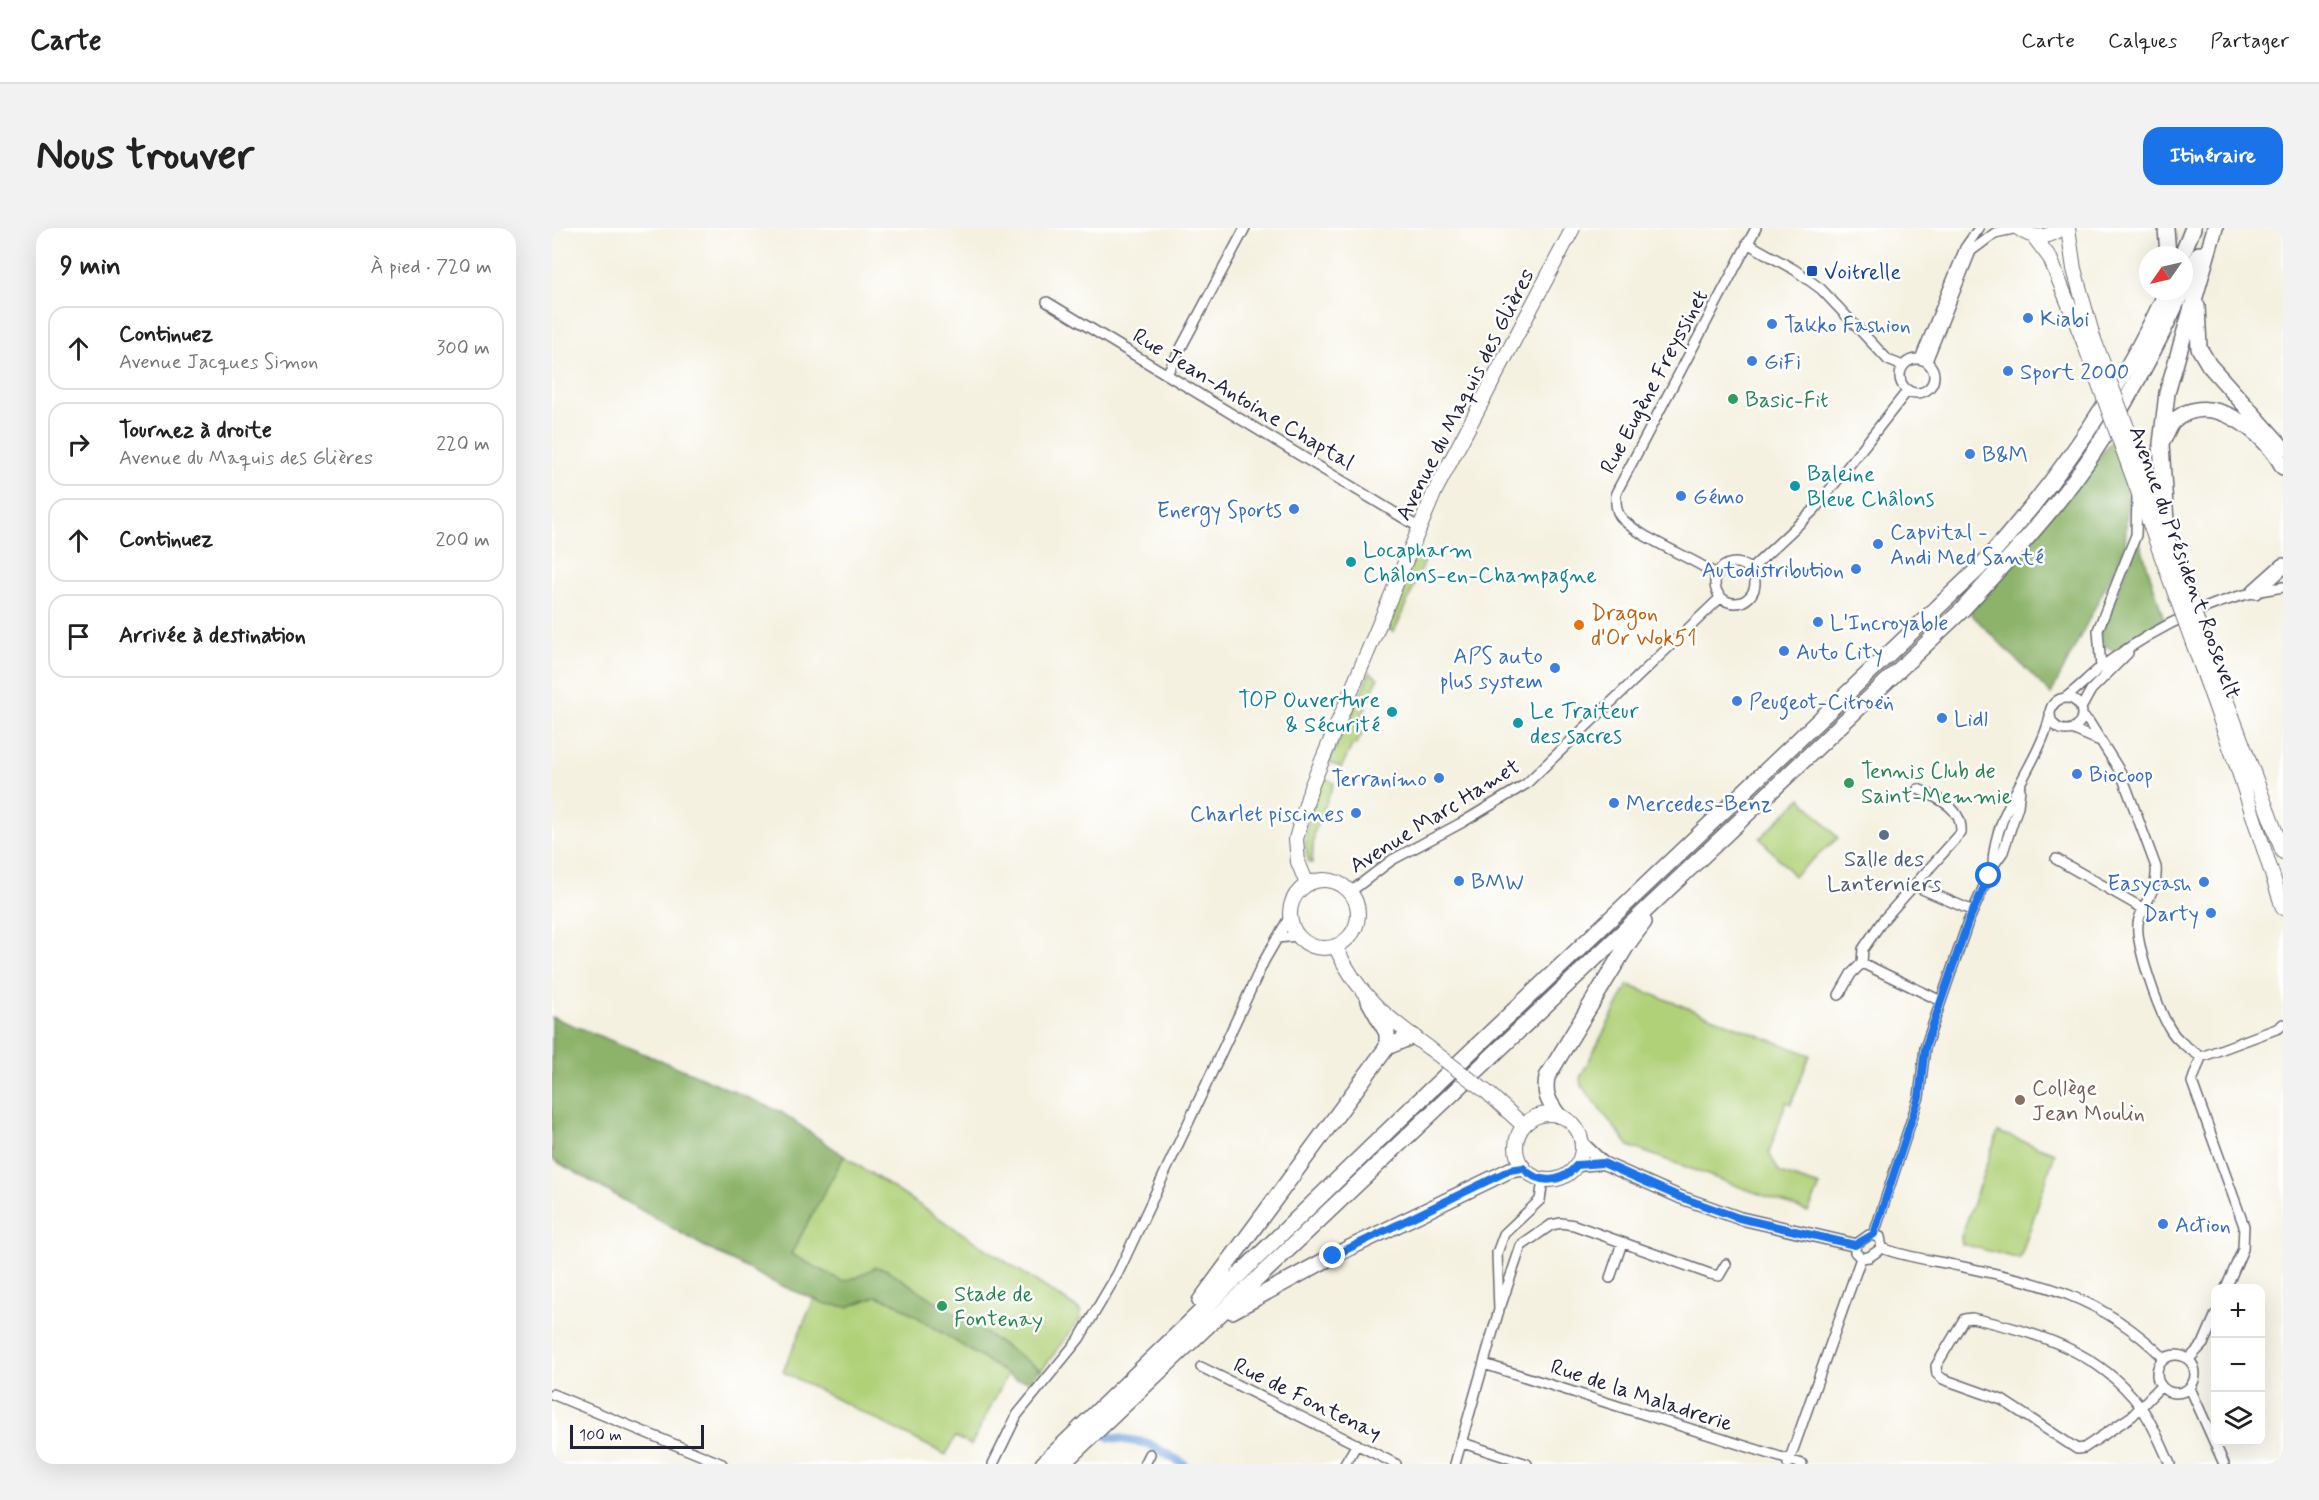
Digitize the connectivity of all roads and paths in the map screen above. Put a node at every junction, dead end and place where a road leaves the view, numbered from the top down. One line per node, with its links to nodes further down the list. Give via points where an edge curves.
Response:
1 (1245, 228): 26 (street)
2 (1573, 228): 33 (main road, Avenue du Maquis des Glières)
3 (1756, 228): 12 (street, Rue Eugène Freyssinet)
4 (1979, 228): 24 (street, via 1956,268)
5 (2018, 228): 11 (main road); 24 (street, via 1995,233 1971,251)
6 (2062, 228): 11 (main road)
7 (2068, 228): 23 (main road, Avenue du Président Roosevelt)
8 (2166, 228): 13 (main road)
9 (2193, 228): 14 (main road)
10 (2213, 228): 15 (main road)
11 (2034, 237): 23 (main road, Avenue du Président Roosevelt, via 2050,258)
12 (1747, 243): 25 (street, via 1821,289 1888,360); 37 (street, Rue Eugène Freyssinet, via 1616,493 1616,505 1628,526)
13 (2167, 246)
14 (2186, 246)
15 (2193, 277)
16 (2160, 300): 22 (main road)
17 (2162, 300): 22 (main road)
18 (2182, 300): 56 (main road, via 2098,446 2019,548 1954,618)
19 (2186, 300): 28 (main road, via 2166,393)
20 (2190, 300): 29 (main road, via 2199,348 2209,365)
21 (1047, 302): 26 (street, Rue Jean-Antoine Chaptal)
22 (2159, 307): 93 (main road, via 2130,366 2077,449 2039,501 1979,568)
23 (2088, 339): 30 (main road, Avenue du Président Roosevelt, bridge)
24 (1924, 360): 25 (street, via 1910,360); 27 (street, via 1934,377 1930,388 1919,393)
25 (1903, 366): 27 (street, via 1901,382)
26 (1167, 374): 33 (street, Rue Jean-Antoine Chaptal)
27 (1908, 390): 36 (street, via 1814,510)
28 (2161, 444): 31 (main road, via 2172,422 2192,411 2219,411 2255,431); 34 (main road)
29 (2283, 448)
30 (2131, 456): 32 (main road, Avenue du Président Roosevelt); 34 (main road, Avenue du Président Roosevelt)
31 (2283, 466)
32 (2137, 488): 40 (main road, Avenue du Président Roosevelt); 44 (street, via 2136,534 2098,630)
33 (1419, 528): 54 (main road, Avenue du Maquis des Glières, via 1299,819 1298,862)
34 (2167, 538): 40 (main road, Avenue du Président Roosevelt)
35 (2283, 566): 39 (main road)
36 (1750, 570): 37 (street, via 1732,564); 41 (street, via 1755,581 1748,598 1731,603)
37 (1717, 575): 41 (street)
38 (2283, 587): 39 (street)
39 (2255, 591): 43 (street, via 2180,618)
40 (2181, 594): 42 (main road, Avenue du Président Roosevelt, bridge)
41 (1720, 597): 57 (street, Avenue Marc Hamet, via 1526,784 1392,860)
42 (2198, 640): 52 (main road, Avenue du Président Roosevelt); 58 (main road, Avenue du Président Roosevelt)
43 (2135, 644): 44 (street); 46 (street, via 2091,690)
44 (2101, 668): 45 (street)
45 (2066, 698): 46 (street, via 2075,700); 47 (street, via 2052,706)
46 (2081, 712): 48 (street, via 2079,724); 50 (street)
47 (2050, 717): 48 (street, via 2056,727); 49 (street)
48 (2068, 730): 49 (street); 50 (street)
49 (2045, 737): 60 (street, via 2010,803 1997,839 1993,866)
50 (2098, 740): 59 (street, via 2125,782 2156,867 2157,880)
51 (1918, 789): 55 (street, via 1953,809 1962,824 1957,840)
52 (2283, 852)
53 (2056, 859): 59 (street)
54 (1307, 884): 57 (main road, via 1316,880 1335,881); 61 (main road, via 1294,897)
55 (1915, 886): 60 (street); 65 (street, via 1883,920 1863,949)
56 (1666, 891): 73 (main road, via 1627,945 1547,1077 1547,1099); 89 (main road)
57 (1350, 892): 64 (main road, via 1356,901 1357,923 1345,941)
58 (2283, 908)
59 (2144, 909): 72 (street, via 2139,919 2138,944 2169,1028)
60 (1973, 910): 68 (street)
61 (1290, 916): 62 (main road); 63 (street)
62 (1298, 936): 63 (street); 64 (main road, via 1315,947)
63 (1277, 938): 105 (street, via 1118,1273 1079,1339 1017,1415)
64 (1335, 946): 67 (main road, via 1348,974)
65 (1862, 963): 66 (street); 68 (street)
66 (1839, 994)
67 (1369, 1001): 70 (main road); 71 (main road, via 1387,1033)
68 (1941, 1001): 80 (street, via 1925,1048 1919,1097)
69 (2282, 1027): 72 (street)
70 (1413, 1036): 71 (main road); 74 (main road, bridge)
71 (1387, 1047): 93 (main road, via 1214,1285)
72 (2201, 1057): 87 (street, via 2192,1082 2244,1226 2243,1249)
73 (1558, 1114): 74 (main road, via 1539,1115); 75 (main road, via 1575,1126)
74 (1523, 1125): 78 (main road, via 1515,1151)
75 (1581, 1142): 76 (street); 77 (main road)
76 (1603, 1163): 77 (street); 82 (street, via 1739,1218)
77 (1577, 1165): 79 (main road, via 1562,1178)
78 (1523, 1168): 79 (main road); 89 (main road, via 1510,1170 1333,1256)
79 (1543, 1180): 88 (street, via 1540,1200 1504,1234 1497,1253)
80 (1874, 1234): 82 (street); 83 (street, via 1882,1239)
81 (1622, 1243): 85 (street, via 1719,1276); 86 (street); 88 (street, via 1567,1223 1545,1228 1516,1254)
82 (1855, 1245): 84 (street)
83 (1882, 1248): 84 (street); 91 (street, via 2058,1290 2098,1307 2146,1340)
84 (1861, 1258): 103 (street)
85 (1725, 1264)
86 (1610, 1278)
87 (2228, 1284)
88 (1499, 1310): 94 (street)
89 (1212, 1323): 107 (main road)
90 (2211, 1326): 92 (street, via 2203,1344)
91 (2164, 1358): 92 (street, via 2177,1354); 96 (street, via 2157,1375)
92 (2189, 1359): 97 (street, via 2196,1370)
93 (1150, 1361): 106 (main road)
94 (1484, 1364): 100 (street); 103 (street, Rue de la Maladrerie)
95 (1201, 1367): 101 (street, Rue de Fontenay)
96 (2161, 1386): 97 (street, via 2172,1393); 99 (street)
97 (2190, 1388): 115 (street)
98 (552, 1394): 104 (street)
99 (2141, 1406): 99 (street, via 2132,1416 2077,1449 2002,1400 1943,1379 1936,1366 1957,1327 1964,1319 1972,1318 2046,1336 2086,1357); 114 (street)
100 (1460, 1442): 111 (street); 112 (street)
101 (1356, 1444): 109 (street); 110 (street, Rue de Fontenay)
102 (1150, 1454): 108 (street)
103 (1788, 1462): 113 (street, Rue de la Maladrerie)
104 (722, 1464)
105 (993, 1464)
106 (1043, 1464)
107 (1062, 1464)
108 (1145, 1464)
109 (1345, 1464)
110 (1396, 1464)
111 (1455, 1464)
112 (1527, 1464)
113 (1802, 1464)
114 (2170, 1464)
115 (2224, 1464)

